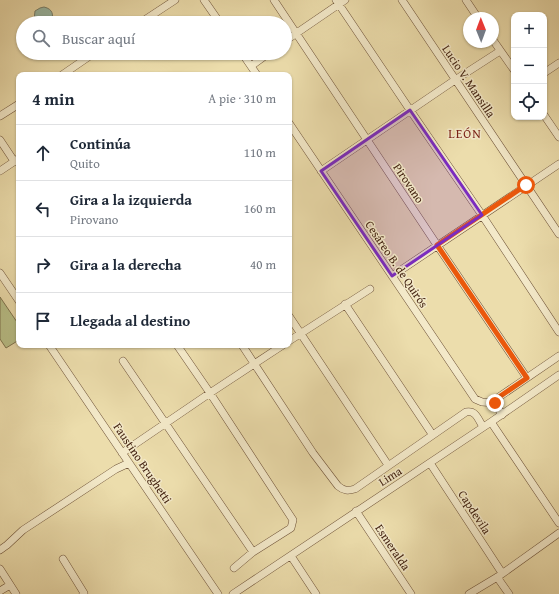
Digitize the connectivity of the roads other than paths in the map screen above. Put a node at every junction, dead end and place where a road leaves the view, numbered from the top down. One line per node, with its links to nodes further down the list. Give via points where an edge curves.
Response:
1 (175, 0): 8 (street)
2 (204, 0): 9 (street)
3 (274, 0): 10 (street, Pirovano)
4 (402, 0): 25 (street, Lucio V. Mansilla)
5 (466, 0): 7 (street)
6 (340, 1): 12 (street); 27 (street)
7 (474, 12)
8 (151, 16)
9 (215, 16)
10 (285, 16)
11 (292, 27): 12 (street, Pirovano)
12 (296, 33): 13 (street); 32 (street, Pirovano)
13 (292, 36)
14 (498, 48): 15 (street)
15 (500, 51): 21 (street); 25 (street)
16 (84, 60): 23 (street)
17 (247, 60): 20 (street)
18 (259, 60): 20 (street)
19 (559, 63): 22 (street)
20 (251, 66): 24 (street)
21 (511, 66)
22 (547, 71)
23 (66, 72)
24 (255, 72)
25 (455, 80): 27 (street); 39 (street, Lucio V. Mansilla)
26 (16, 106): 28 (street)
27 (410, 110): 32 (street); 40 (street)
28 (0, 116)
29 (547, 119): 31 (street)
30 (292, 128): 38 (street, Cesáreo B. de Quirós)
31 (559, 137)
32 (367, 139): 38 (street); 42 (street, Pirovano)
33 (0, 140): 34 (street)
34 (16, 161)
35 (16, 163): 37 (street)
36 (559, 164): 39 (street)
37 (0, 171)
38 (321, 171): 44 (street, Cesáreo B. de Quirós)
39 (526, 185): 40 (street); 41 (street, Lucio V. Mansilla)
40 (482, 215): 42 (street); 49 (street)
41 (559, 234)
42 (437, 245): 44 (street); 60 (street, Pirovano)
43 (0, 273): 46 (street)
44 (392, 276): 62 (street, Cesáreo B. de Quirós, via 475,399)
45 (370, 289): 47 (street)
46 (16, 297)
47 (345, 304): 50 (street); 67 (street)
48 (292, 320): 50 (street)
49 (559, 332)
50 (301, 333): 51 (street); 71 (street)
51 (292, 339)
52 (51, 348): 68 (street, Faustino Brughetti)
53 (179, 348): 61 (street)
54 (244, 348): 58 (street)
55 (278, 348): 58 (street)
56 (559, 356): 60 (street)
57 (123, 361): 65 (street)
58 (254, 364): 61 (street); 71 (street, via 313,453 342,490 355,488)
59 (558, 377): 63 (street, Lima)
60 (527, 378): 62 (street, via 496,399)
61 (210, 392): 65 (street); 76 (street, via 293,520 291,528)
62 (495, 403): 63 (street)
63 (502, 415): 64 (street, Lima)
64 (491, 422): 66 (street, Lima); 73 (street)
65 (165, 424): 68 (street); 76 (street)
66 (483, 427): 67 (street, via 471,411); 70 (street, Lima)
67 (432, 434): 71 (street)
68 (122, 453): 69 (street, Faustino Brughetti)
69 (129, 463): 75 (street, via 116,468 23,530); 86 (street, Faustino Brughetti)
70 (430, 463): 72 (street, Lima); 81 (street, Capdevila)
71 (388, 465)
72 (356, 511): 77 (street, Lima); 89 (street, Esmeralda)
73 (559, 523)
74 (559, 533): 81 (street)
75 (0, 550)
76 (253, 552): 79 (street)
77 (291, 556): 87 (street, Lima); 88 (street)
78 (64, 559): 85 (street)
79 (234, 568)
80 (0, 569): 82 (street)
81 (500, 575): 90 (street); 91 (street, Capdevila)
82 (10, 585): 83 (street); 84 (street)
83 (0, 591)
84 (16, 594)
85 (84, 594)
86 (218, 594)
87 (233, 594)
88 (316, 594)
89 (411, 594)
90 (469, 594)
91 (510, 594)

